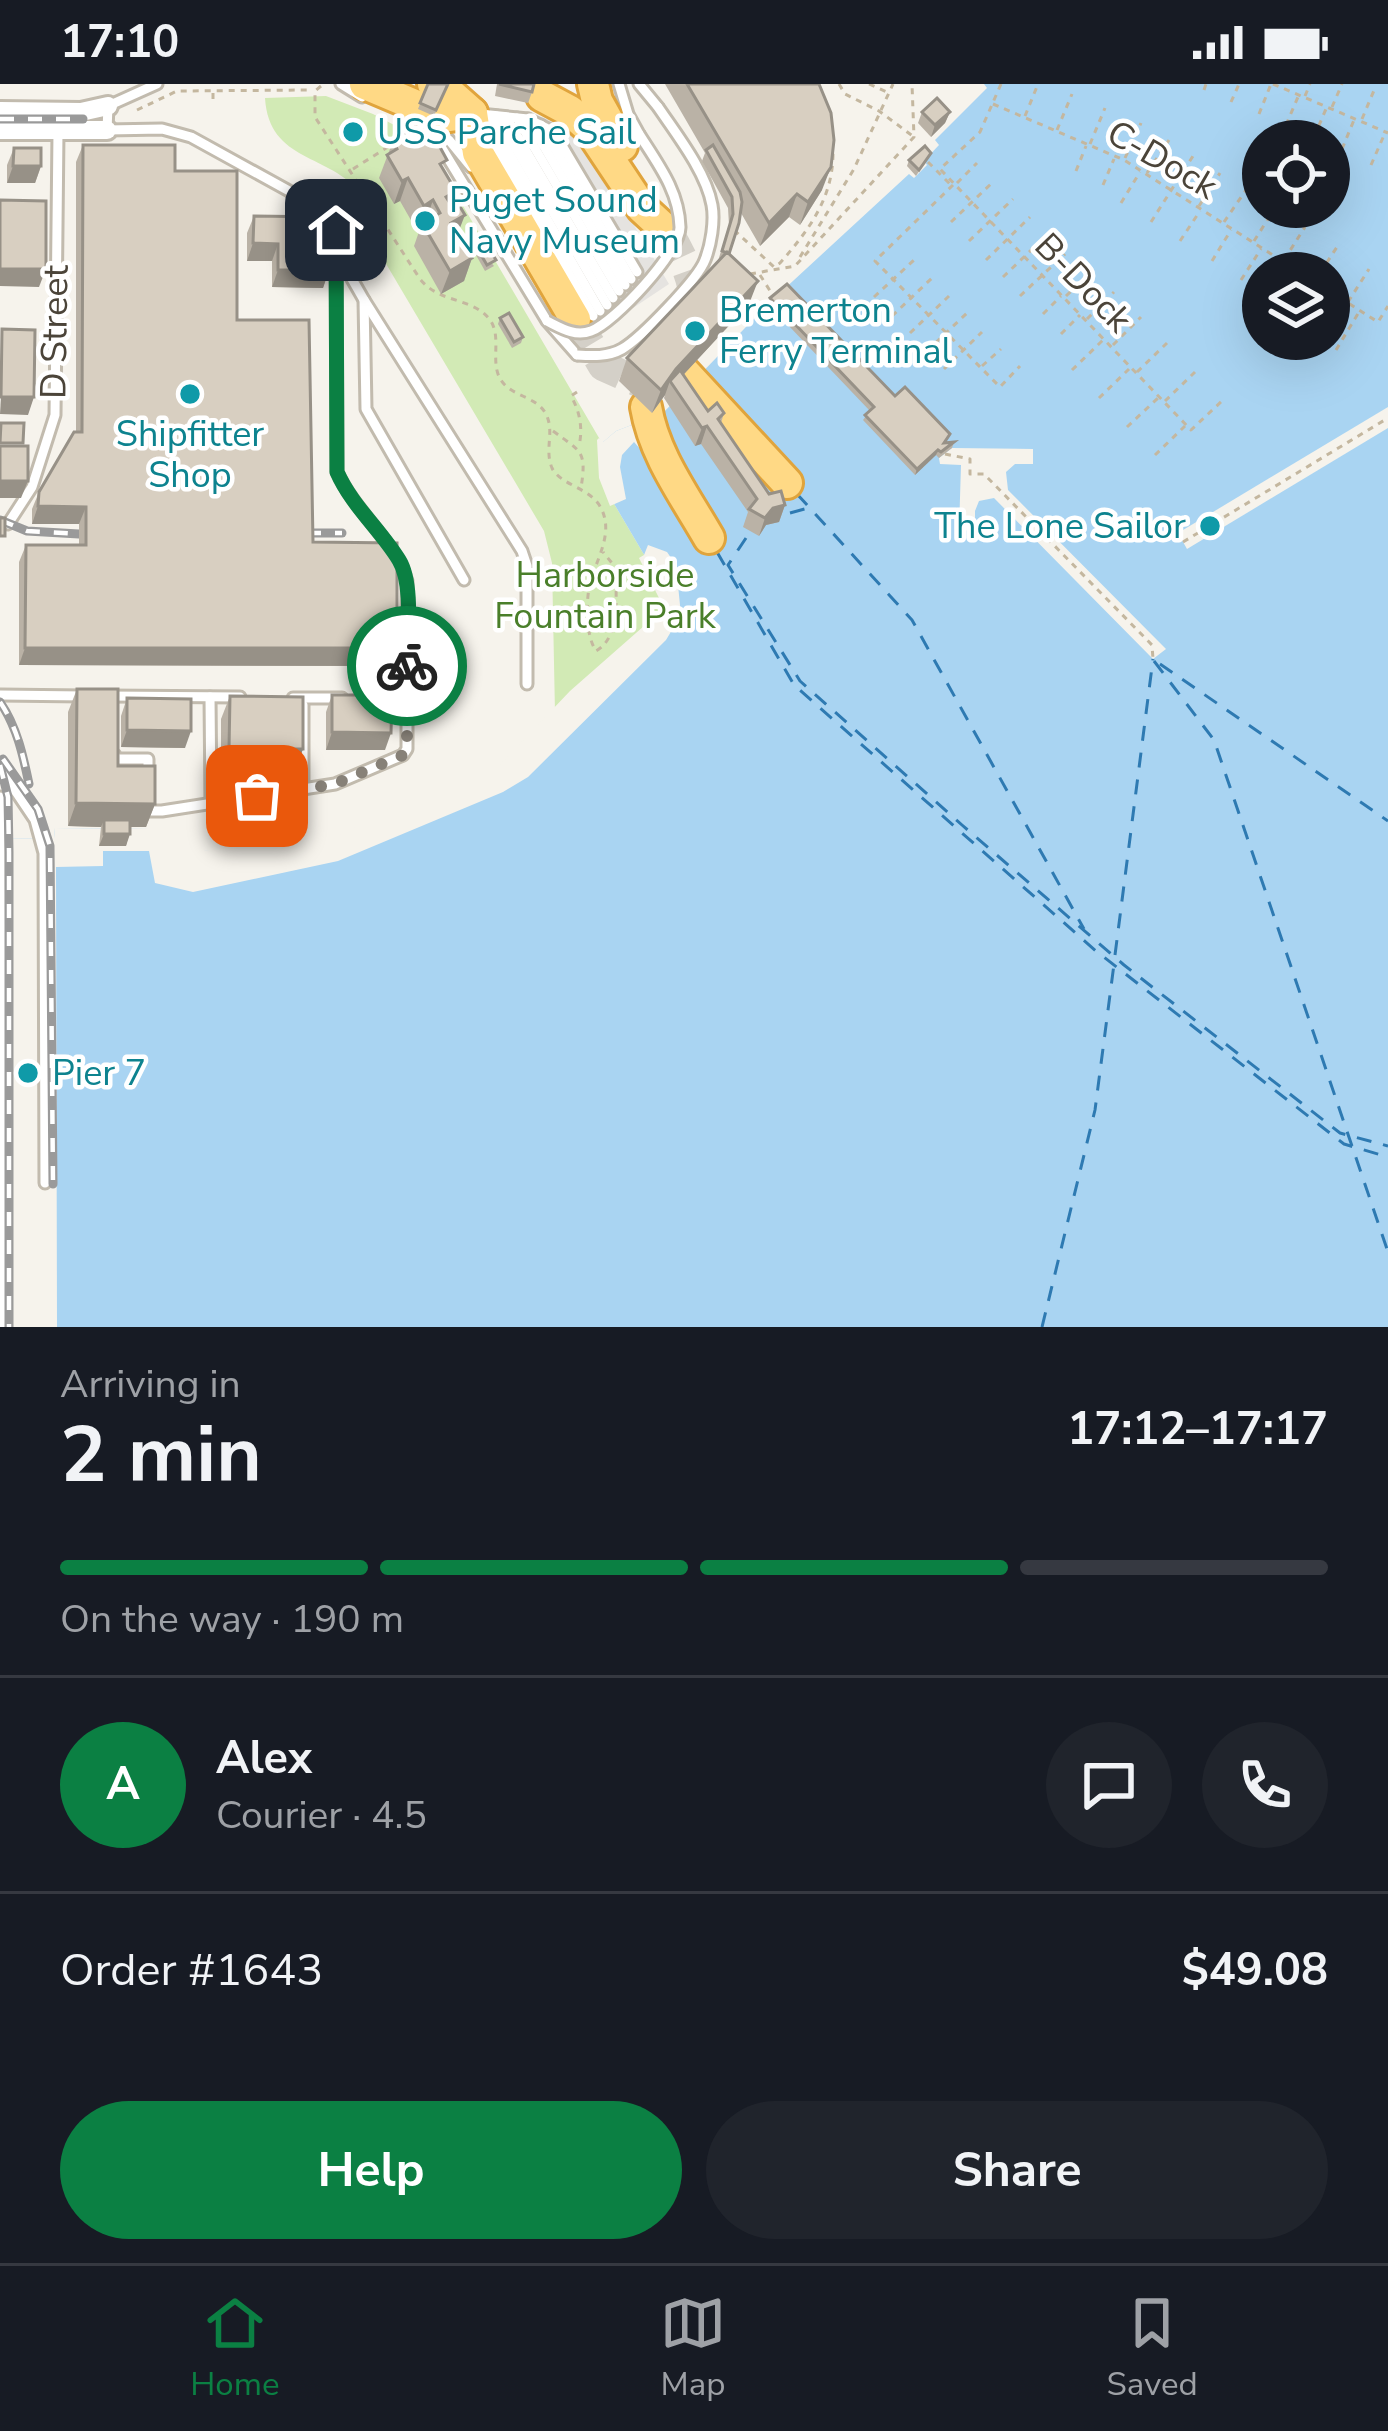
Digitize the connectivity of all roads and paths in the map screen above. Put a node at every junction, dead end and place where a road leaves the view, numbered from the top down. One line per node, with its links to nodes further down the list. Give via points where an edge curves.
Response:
1 (156, 84): 29 (lane)
2 (341, 84): 23 (lane, via 358,96)
3 (403, 84): 38 (highway)
4 (433, 84): 38 (highway)
5 (593, 84): 38 (highway, via 667,231 570,112)
6 (619, 84): 118 (lane, bridge, via 677,196 681,233 616,314 576,334)
7 (639, 84): 118 (lane, bridge, via 688,151 714,211 704,265 647,330 620,350 577,356)
8 (839, 84): 34 (path)
9 (869, 84): 22 (path)
10 (892, 84): 22 (path)
11 (912, 84): 50 (path)
12 (1001, 84): 28 (path)
13 (1038, 84): 37 (path)
14 (1239, 84): 26 (path)
15 (1272, 84): 25 (path); 35 (path)
16 (1310, 84): 25 (path)
17 (1342, 84): 31 (path)
18 (321, 86): 21 (path)
19 (1375, 88): 41 (path)
20 (213, 91): 21 (path); 27 (path); 32 (path, via 176,91)
21 (315, 91): 63 (path, via 316,117)
22 (889, 93): 34 (path)
23 (371, 94): 38 (highway, via 443,117)
24 (1072, 94): 47 (path)
25 (1302, 96): 31 (path); 39 (path)
26 (1231, 102)
27 (213, 104)
28 (992, 104): 37 (path, C-Dock); 68 (path, B-Dock, via 980,132 940,169)
29 (108, 106): 33 (street); 46 (lane)
30 (1105, 108): 54 (path)
31 (1329, 108): 40 (path); 41 (path)
32 (137, 110)
33 (0, 112)
34 (879, 112): 50 (path); 99 (path)
35 (1258, 114)
36 (413, 118): 43 (lane)
37 (1024, 118): 47 (path, C-Dock)
38 (502, 119): 118 (highway); 118 (lane); 118 (lane); 118 (lane, via 554,132)
39 (1289, 120)
40 (1323, 120)
41 (1358, 120): 48 (path); 49 (path)
42 (1142, 123): 60 (path)
43 (429, 127): 118 (lane); 118 (lane, via 480,208)
44 (0, 130): 45 (street)
45 (58, 130): 46 (street); 163 (lane, D Street, via 55,415 32,488)
46 (107, 130): 93 (lane, via 162,130 213,148 320,208 336,230)
47 (1056, 131): 54 (path, C-Dock)
48 (1387, 132): 62 (path)
49 (1350, 134)
50 (914, 137): 99 (path)
51 (401, 139): 55 (path)
52 (1168, 140): 65 (path)
53 (832, 145): 83 (path, via 831,184 814,220 774,267)
54 (1088, 145): 56 (path, C-Dock); 64 (path)
55 (387, 148): 58 (path); 63 (path)
56 (1115, 156): 60 (path, C-Dock); 69 (path)
57 (1193, 156): 70 (path)
58 (394, 159)
59 (927, 160): 68 (path)
60 (1124, 160): 65 (path, C-Dock)
61 (977, 163): 68 (path)
62 (1372, 165)
63 (352, 170): 157 (path, via 430,291 491,321 500,380 536,402)
64 (1076, 171)
65 (1144, 172): 70 (path, C-Dock); 74 (path)
66 (1220, 173): 75 (path)
67 (994, 181): 73 (path)
68 (954, 185): 73 (path, B-Dock); 107 (path, via 875,261)
69 (1103, 185)
70 (1171, 190): 75 (path, C-Dock); 79 (path)
71 (1242, 196): 80 (path)
72 (1013, 199): 77 (path)
73 (972, 202): 77 (path, B-Dock); 78 (path)
74 (1121, 202)
75 (1199, 208): 80 (path, C-Dock); 87 (path)
76 (1030, 217): 85 (path)
77 (990, 221): 85 (path, B-Dock); 86 (path)
78 (951, 222)
79 (1151, 222)
80 (1223, 223): 82 (path, C-Dock)
81 (1262, 228): 88 (path)
82 (1232, 229): 88 (path, C-Dock); 98 (path)
83 (733, 230)
84 (1047, 235): 95 (path)
85 (1007, 239): 95 (path, B-Dock); 97 (path)
86 (969, 241)
87 (1180, 241)
88 (1253, 242): 89 (path, C-Dock)
89 (1262, 248): 91 (path, C-Dock); 108 (path)
90 (1336, 248): 92 (path)
91 (1268, 252)
92 (1333, 252)
93 (338, 253): 117 (lane); 178 (lane, via 337,472 407,581)
94 (1065, 254): 104 (path)
95 (1025, 256): 104 (path, B-Dock); 105 (path)
96 (914, 260): 107 (path)
97 (986, 260)
98 (1212, 261)
99 (795, 266): 103 (path)
100 (1369, 268): 116 (path)
101 (1092, 271): 112 (path)
102 (735, 274): 103 (path)
103 (759, 274): 113 (path)
104 (1043, 275): 111 (path); 112 (path, B-Dock)
105 (1003, 277)
106 (932, 278): 115 (path)
107 (893, 279): 114 (path); 115 (path)
108 (1241, 280)
109 (1114, 292): 128 (path)
110 (949, 296): 125 (path)
111 (1020, 296)
112 (1064, 296): 123 (path); 124 (path, B-Dock)
113 (775, 297)
114 (874, 297)
115 (912, 298): 125 (path); 126 (path)
116 (1350, 298)
117 (364, 300): 167 (lane, via 366,409); 169 (lane, via 522,551)
118 (599, 302)
119 (1350, 305): 121 (path)
120 (1388, 306): 121 (path, via 1378,322)
121 (1360, 311): 129 (path)
122 (967, 313): 132 (path)
123 (1042, 314)
124 (1082, 314): 128 (path, B-Dock); 133 (path)
125 (928, 315): 131 (path); 132 (path)
126 (892, 316)
127 (1141, 317): 136 (path)
128 (1086, 320): 134 (path, B-Dock)
129 (1350, 327)
130 (982, 332): 138 (path)
131 (910, 333)
132 (946, 333): 138 (path); 139 (path)
133 (1061, 334)
134 (1105, 339): 136 (path, B-Dock); 144 (path)
135 (1167, 343): 147 (path)
136 (1112, 346): 142 (path, B-Dock)
137 (1001, 349): 141 (path)
138 (964, 350): 141 (path); 143 (path)
139 (927, 351)
140 (1020, 367): 141 (path, via 1000,387)
141 (981, 368)
142 (1131, 368): 147 (path, B-Dock); 150 (path)
143 (944, 369)
144 (1072, 370)
145 (1196, 372): 152 (path)
146 (685, 373): 161 (highway)
147 (1136, 373): 149 (path, B-Dock)
148 (575, 394): 158 (path)
149 (1159, 397): 152 (path, B-Dock); 156 (path)
150 (1099, 398)
151 (1223, 400): 155 (path, B-Dock, via 1191,430)
152 (1164, 402): 155 (path, B-Dock)
153 (646, 407): 164 (highway, via 657,448)
154 (1388, 418): 165 (path)
155 (1186, 425): 160 (path)
156 (1127, 427)
157 (552, 430): 158 (path); 162 (path, via 553,469)
158 (578, 448): 162 (path)
159 (943, 454): 168 (path, via 970,459 970,474 984,474 1035,525 1152,645)
160 (1154, 455)
161 (787, 483)
162 (581, 488): 166 (path, via 602,508)
163 (8, 524)
164 (709, 538)
165 (1183, 542)
166 (603, 552): 166 (path, via 589,589 596,651 612,633 615,606 616,568)
167 (464, 580)
168 (1153, 659)
169 (527, 684)
170 (0, 695): 171 (lane)
171 (114, 696): 172 (lane); 179 (lane)
172 (210, 697): 173 (lane); 184 (lane)
173 (256, 697)
174 (280, 698): 175 (lane)
175 (303, 698): 176 (lane); 182 (lane)
176 (345, 698)
177 (386, 698): 178 (lane)
178 (407, 699): 182 (lane, via 403,755)
179 (114, 717)
180 (115, 738): 184 (lane, via 115,759 148,759 148,812)
181 (0, 767): 185 (lane, via 35,820 44,853)
182 (303, 789): 184 (lane)
183 (0, 797): 186 (lane)
184 (211, 804)
185 (45, 1183)
186 (2, 1327)

